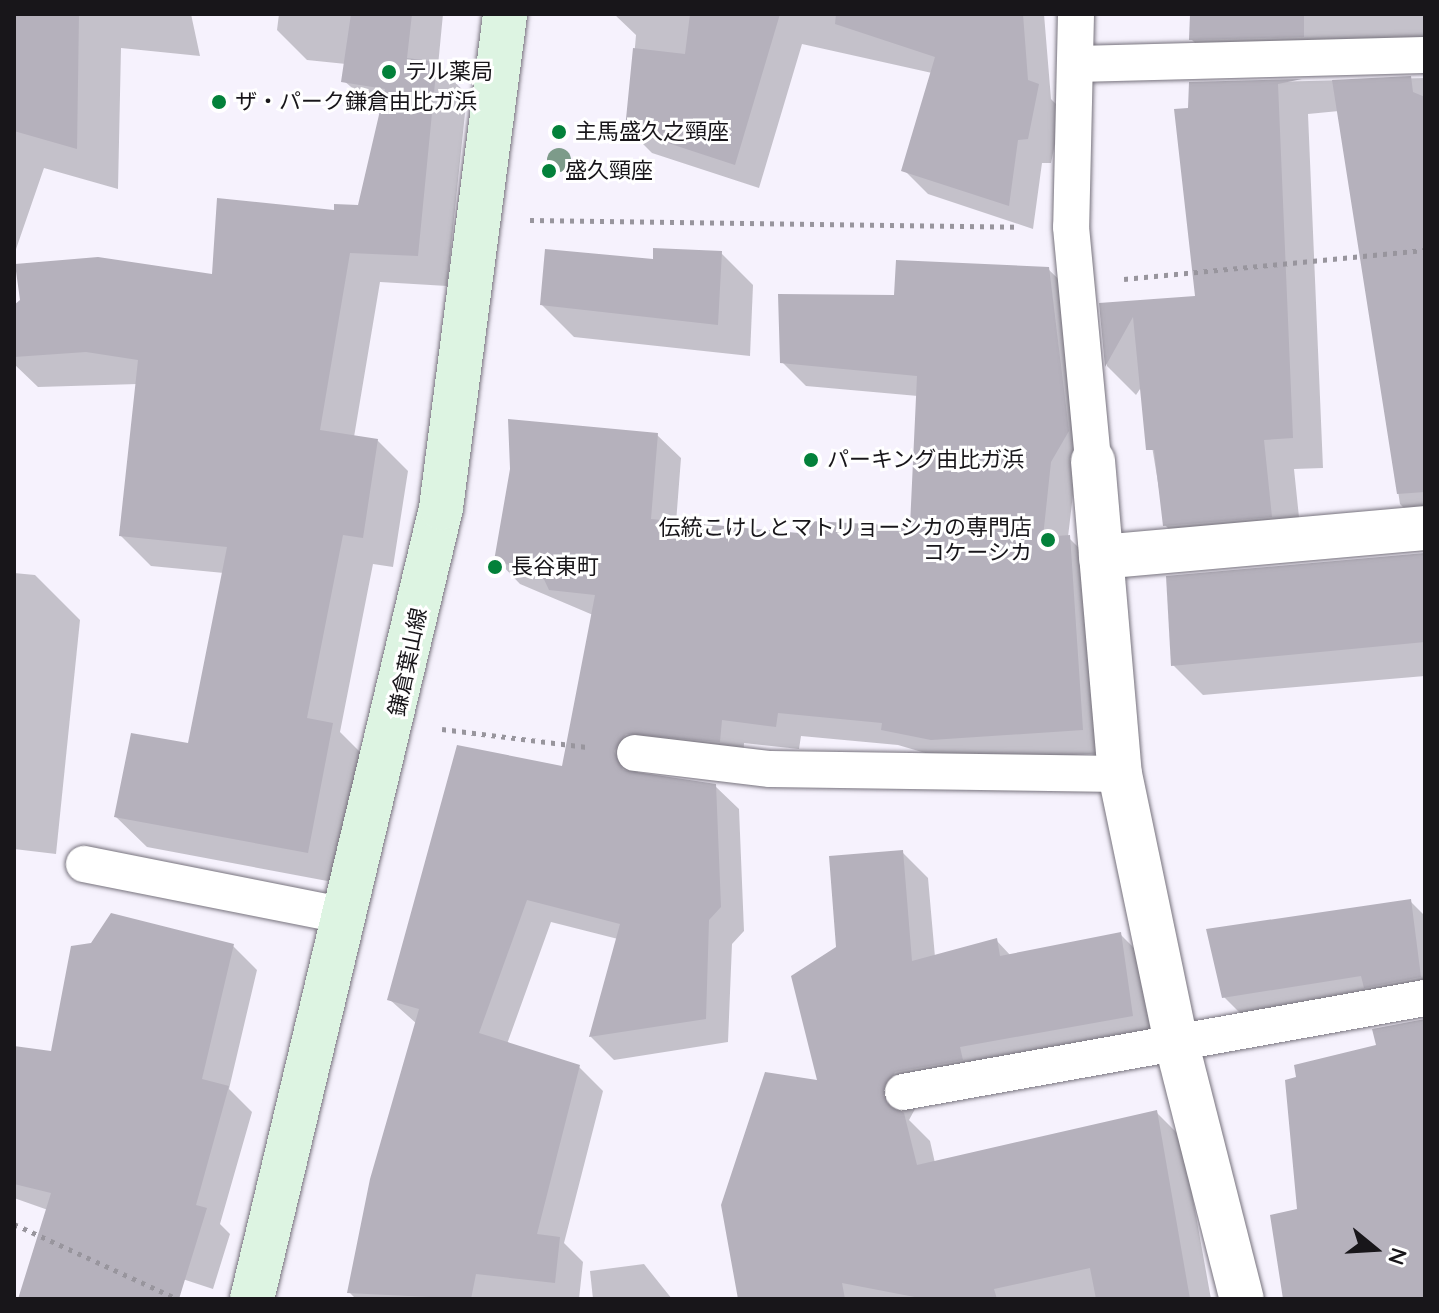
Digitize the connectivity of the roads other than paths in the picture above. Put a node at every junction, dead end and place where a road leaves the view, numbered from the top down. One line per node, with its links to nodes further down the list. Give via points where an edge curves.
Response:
1 (505, 14): 11 (main road, 鎌倉葉山線, via 441,508)
2 (1076, 14): 4 (lane)
3 (1425, 55): 4 (lane)
4 (1076, 64): 5 (lane, via 1071,227)
5 (1093, 461): 7 (street)
6 (1425, 528): 7 (street)
7 (1101, 557): 9 (street)
8 (635, 753): 9 (lane, via 770,769)
9 (1120, 774): 13 (street)
10 (84, 864): 11 (lane)
11 (347, 916): 15 (main road, 鎌倉葉山線)
12 (1425, 998): 13 (lane)
13 (1176, 1041): 14 (lane); 16 (street)
14 (903, 1092)
15 (252, 1299)
16 (1242, 1299)

